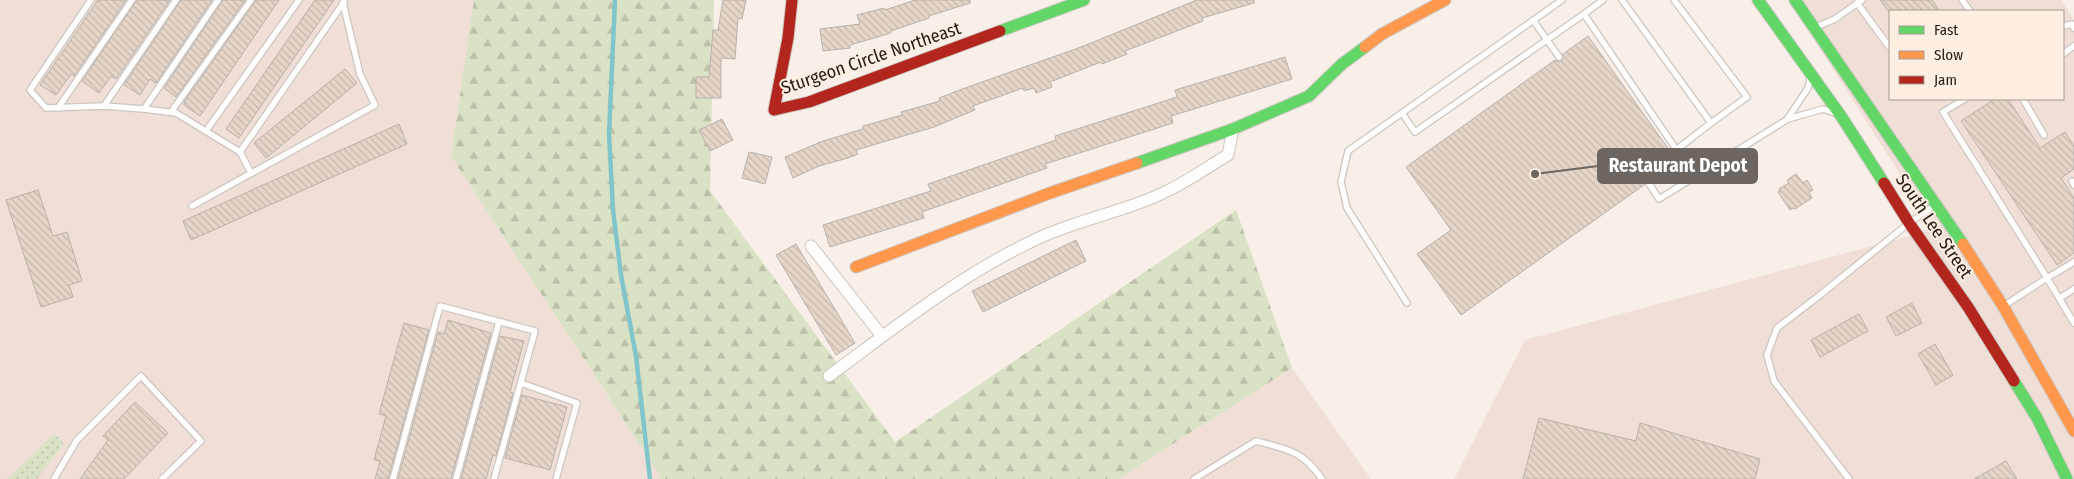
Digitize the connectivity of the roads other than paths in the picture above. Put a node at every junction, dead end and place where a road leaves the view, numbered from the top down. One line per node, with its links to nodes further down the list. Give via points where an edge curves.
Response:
1 (91, 0): 30 (lane, via 30,90 46,108)
2 (132, 0): 30 (lane)
3 (176, 0): 29 (lane)
4 (218, 0): 31 (lane)
5 (251, 0): 32 (lane)
6 (298, 0): 38 (lane)
7 (792, 0): 8 (main road, Sturgeon Circle Northeast, via 774,110 808,102)
8 (1084, 0)
9 (1446, 0): 37 (main road, via 1382,34 1342,64 1309,96)
10 (1562, 0): 19 (lane)
11 (1604, 0): 18 (lane)
12 (1622, 0): 36 (lane)
13 (1674, 0): 36 (lane, via 1746,97)
14 (1758, 0): 26 (main road, South Lee Street)
15 (1795, 0): 21 (main road, South Lee Street)
16 (344, 1): 41 (lane); 42 (lane, via 360,74 375,105)
17 (1859, 2): 21 (lane, via 1835,19); 24 (lane)
18 (1584, 14): 23 (lane); 40 (lane)
19 (1533, 20): 23 (lane); 33 (lane)
20 (2064, 26): 22 (lane, via 2072,24)
21 (1814, 28): 45 (main road, South Lee Street)
22 (2074, 28)
23 (1547, 40): 25 (lane); 33 (lane, via 1415,132)
24 (1889, 47)
25 (1559, 57)
26 (1811, 74): 34 (main road, South Lee Street); 35 (lane, via 1808,88)
27 (1963, 100): 51 (lane, via 1943,112)
28 (2024, 100): 39 (lane)
29 (104, 106): 30 (lane); 31 (lane)
30 (58, 108)
31 (144, 109): 32 (lane)
32 (171, 112): 38 (lane)
33 (1402, 113): 54 (lane, via 1348,151 1341,182 1347,208)
34 (1841, 116): 35 (lane, via 1823,109); 47 (main road, South Lee Street)
35 (1788, 119): 43 (lane)
36 (1711, 123): 40 (lane)
37 (1233, 129): 50 (main road, via 1050,193); 58 (street, via 1228,155 1172,189 1042,237 981,270)
38 (206, 131): 41 (lane)
39 (2044, 135)
40 (1676, 150): 43 (lane)
41 (240, 152): 42 (lane)
42 (251, 174): 46 (lane)
43 (1695, 177): 44 (lane, via 1659,199)
44 (1648, 182)
45 (1936, 204): 47 (lane); 55 (main road, South Lee Street)
46 (192, 206)
47 (1909, 223): 71 (lane, via 1777,328 1768,355 1774,382); 72 (main road, South Lee Street, via 1968,308 2037,418)
48 (811, 246): 58 (street)
49 (2074, 262): 51 (lane)
50 (856, 267)
51 (2047, 278): 53 (lane); 55 (lane)
52 (2074, 289): 53 (lane)
53 (2060, 298): 57 (lane)
54 (1407, 302)
55 (2003, 306): 61 (main road, South Lee Street)
56 (499, 322): 60 (lane, via 535,331); 65 (lane, via 440,306); 66 (lane)
57 (2074, 323)
58 (882, 336): 59 (street)
59 (829, 376)
60 (521, 383): 67 (lane); 68 (lane, via 577,402)
61 (2070, 416): 62 (main road, South Lee Street)
62 (2074, 431)
63 (54, 479): 64 (lane, via 77,440 141,376 201,441)
64 (162, 479)
65 (393, 479)
66 (456, 479)
67 (494, 479)
68 (556, 479)
69 (1194, 479): 70 (lane, via 1256,440 1293,451 1312,464)
70 (1322, 479)
71 (1849, 479)
72 (2066, 479)

